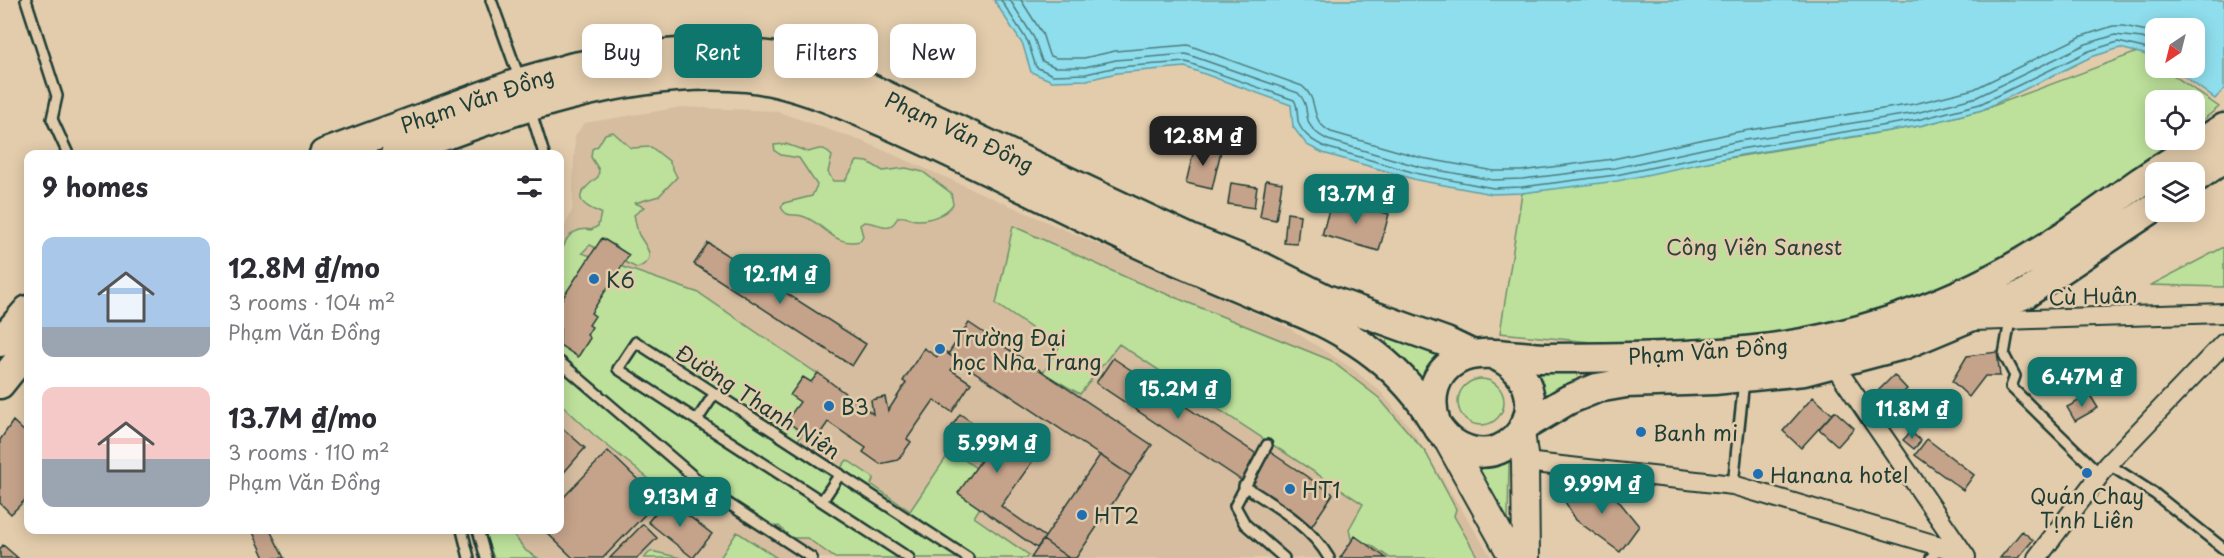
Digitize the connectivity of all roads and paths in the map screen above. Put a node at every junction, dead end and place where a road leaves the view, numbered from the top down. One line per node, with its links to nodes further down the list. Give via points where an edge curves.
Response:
1 (26, 0): 5 (lane, via 57,96 52,119)
2 (492, 0): 3 (lane)
3 (525, 94): 6 (main road, Phạm Văn Đồng); 7 (main road, Phạm Văn Đồng); 8 (lane); 12 (main road, Phạm Văn Đồng, via 574,67 630,57 737,52 783,58 856,82 1158,225); 31 (main road, Phạm Văn Đồng, via 748,77 846,105 1170,259 1341,331 1398,374)
4 (2224, 128): 23 (main road, Phạm Văn Đồng, via 2023,262 1958,294 1893,319 1796,345 1701,355)
5 (66, 150)
6 (337, 150)
7 (408, 150)
8 (543, 150)
9 (2224, 158): 10 (main road)
10 (2205, 171)
11 (2145, 213): 13 (main road, Phạm Văn Đồng)
12 (1264, 268): 22 (main road, Phạm Văn Đồng, via 1326,298); 23 (main road, via 1371,308 1489,341)
13 (2039, 285): 16 (street, via 2035,308); 18 (main road, Phạm Văn Đồng)
14 (2224, 314): 16 (street, Cù Huân)
15 (24, 315): 19 (main road)
16 (2058, 319): 17 (street, Cù Huân)
17 (2010, 320): 18 (street, Cù Huân); 34 (lane, via 2004,355 2015,376 2011,387)
18 (1963, 322): 25 (main road, Phạm Văn Đồng)
19 (0, 342)
20 (2224, 343): 34 (street)
21 (24, 354): 27 (main road)
22 (1484, 355): 23 (main road, Phạm Văn Đồng); 30 (main road, Phạm Văn Đồng, via 1520,372 1527,384 1530,404); 31 (main road, via 1457,360 1436,381 1432,411)
23 (1640, 355)
24 (564, 365): 46 (lane, via 715,495)
25 (1834, 365): 26 (main road, Phạm Văn Đồng); 44 (street)
26 (1744, 377): 30 (main road, Phạm Văn Đồng, via 1597,388 1568,400); 36 (lane)
27 (0, 384)
28 (715, 393): 29 (lane); 29 (lane, Đường Thanh Niên, via 636,342 618,369); 35 (lane, Đường Thanh Niên)
29 (697, 420): 38 (lane)
30 (1524, 428): 31 (main road, Phạm Văn Đồng, via 1509,444 1494,451 1477,452 1460,448); 33 (main road)
31 (1442, 432): 51 (main road)
32 (1267, 444): 37 (lane)
33 (1525, 462): 36 (street); 52 (main road)
34 (2104, 469): 41 (lane, via 2155,494); 53 (street)
35 (840, 474): 38 (lane); 48 (lane, Đường Thanh Niên)
36 (1733, 485): 42 (street)
37 (1244, 486): 49 (lane, via 1235,506 1245,524); 50 (lane, via 1288,514)
38 (822, 501): 47 (lane)
39 (463, 534): 45 (lane)
40 (479, 534): 43 (lane)
41 (2224, 549)
42 (1936, 552): 44 (street)
43 (486, 555): 45 (lane)
44 (1965, 556)
45 (470, 558)
46 (812, 558)
47 (909, 558)
48 (968, 558)
49 (1284, 558)
50 (1329, 558)
51 (1513, 558)
52 (1526, 558)
53 (2037, 558)

